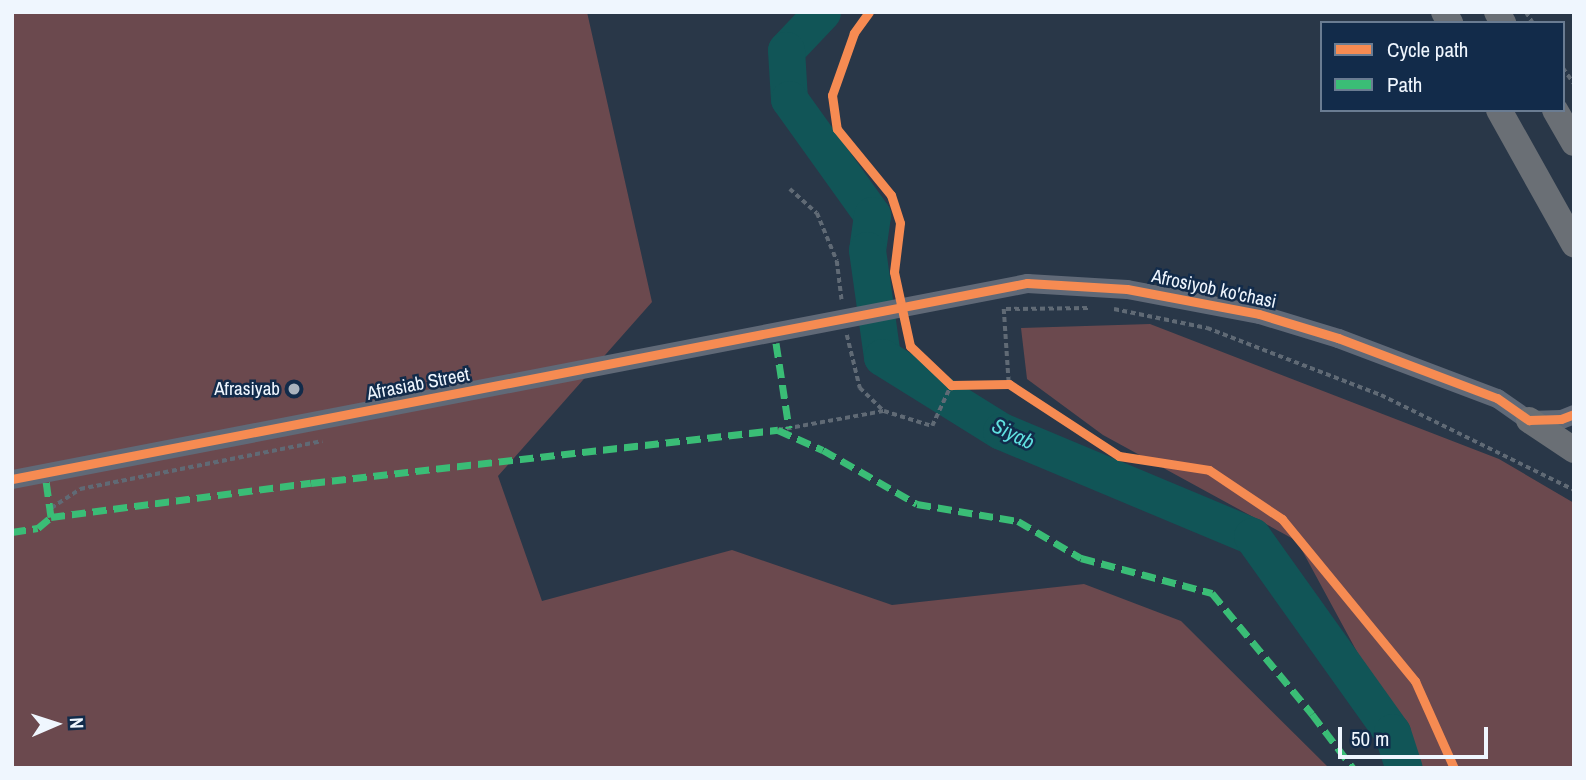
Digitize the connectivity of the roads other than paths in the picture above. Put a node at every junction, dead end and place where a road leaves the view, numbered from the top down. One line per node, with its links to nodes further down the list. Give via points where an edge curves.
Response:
1 (1500, 112): 4 (main road)
2 (1556, 112): 3 (main road)
3 (1574, 143)
4 (1574, 244)
5 (830, 323): 7 (street, Afrosiyob ko'chasi, via 1027,284 1126,289 1259,314 1338,338 1497,398); 9 (street, Afrasiab Street)
6 (1574, 414): 7 (street, via 1561,419)
7 (1529, 419): 8 (main road)
8 (1574, 450)
9 (12, 479)

